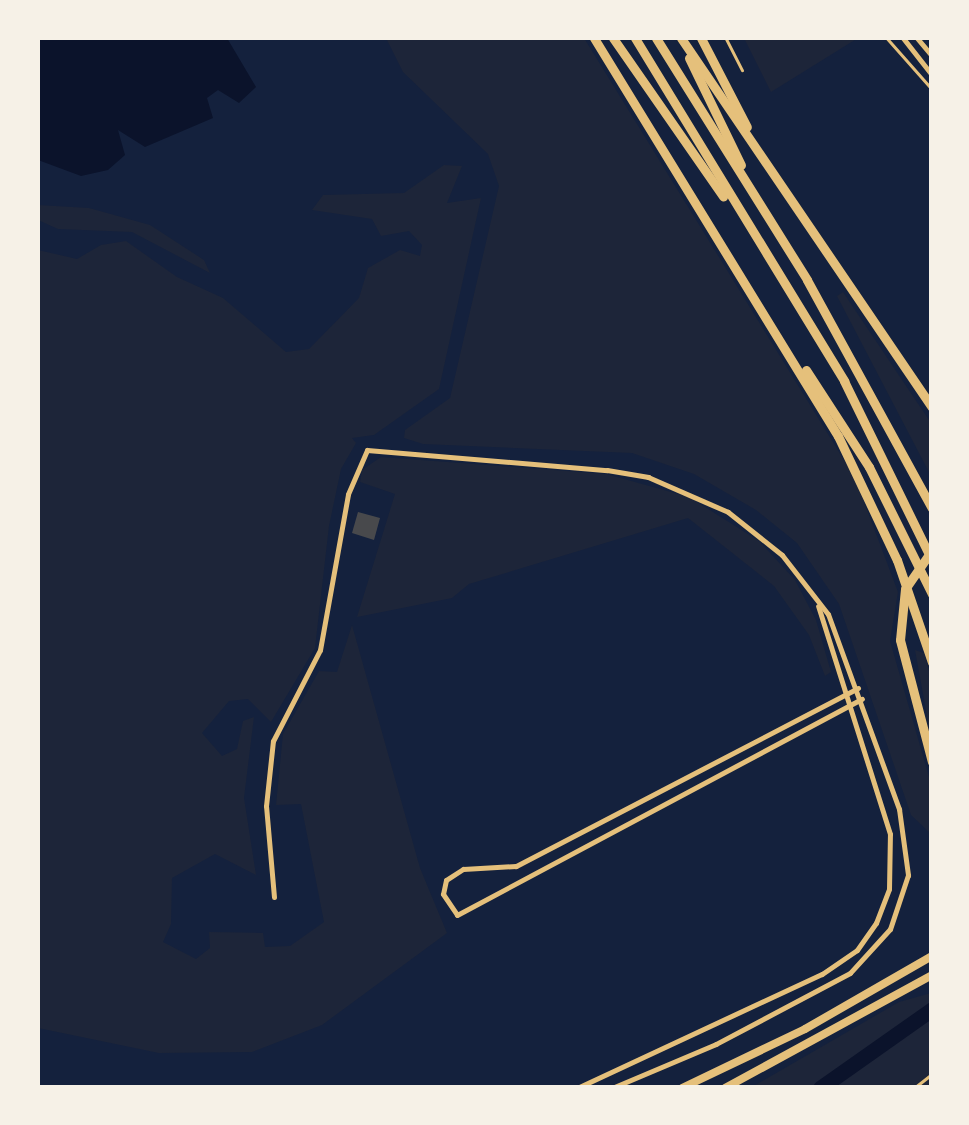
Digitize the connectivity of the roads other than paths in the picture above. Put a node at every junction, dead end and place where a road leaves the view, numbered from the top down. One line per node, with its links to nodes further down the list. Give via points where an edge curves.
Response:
1 (594, 38): 14 (highway)
2 (613, 38): 13 (highway)
3 (635, 38): 13 (highway)
4 (656, 38): 12 (highway)
5 (680, 38): 11 (highway); 12 (highway)
6 (701, 38): 11 (highway)
7 (903, 38): 10 (street)
8 (917, 38): 9 (street)
9 (932, 56)
10 (932, 75)
11 (766, 165): 15 (highway)
12 (758, 198): 16 (highway)
13 (738, 214): 18 (highway, via 893,474)
14 (794, 357): 20 (highway, via 821,387 869,467); 21 (highway, via 856,470)
15 (932, 407)
16 (932, 508)
17 (932, 550): 26 (highway, via 905,590 900,640)
18 (932, 561)
19 (814, 594): 22 (street); 23 (street); 27 (street, via 751,528 648,477 367,450 348,494 320,650 273,741 266,806)
20 (932, 594)
21 (932, 662)
22 (858, 688): 23 (street); 24 (street)
23 (845, 694): 25 (street); 25 (street, via 516,866 463,869 446,880 443,894 457,914)
24 (862, 699): 25 (street); 31 (street, via 907,853 908,875 890,930 867,960 829,988)
25 (848, 706): 30 (street, via 892,854 885,904 866,939 804,983)
26 (932, 762)
27 (274, 896)
28 (932, 956): 32 (main road, via 805,1029)
29 (932, 975): 33 (main road)
30 (577, 1088)
31 (612, 1088)
32 (682, 1088)
33 (725, 1088)

